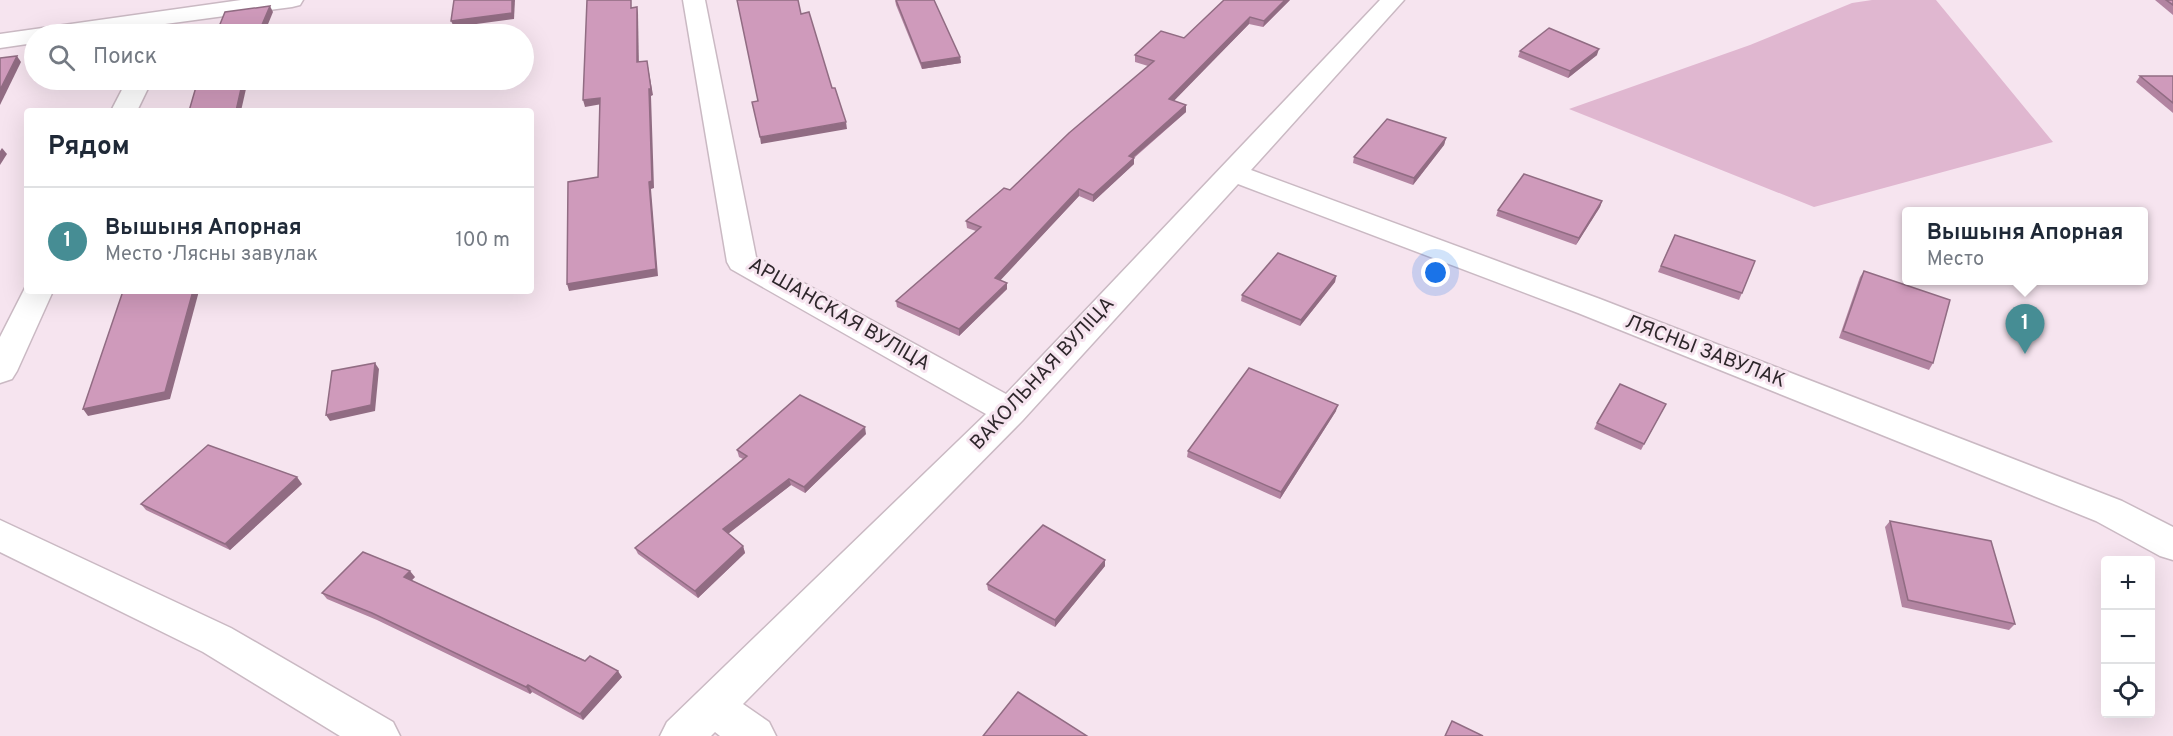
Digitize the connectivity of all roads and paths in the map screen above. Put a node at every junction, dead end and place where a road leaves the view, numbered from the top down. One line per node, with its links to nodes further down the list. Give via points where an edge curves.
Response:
1 (292, 0): 4 (street)
2 (694, 0): 13 (street, АРШАНСКАЯ ВУЛІЦА, via 742,262)
3 (1393, 0): 10 (street, ВАКОЛЬНАЯ ВУЛІЦА)
4 (168, 17): 5 (street)
5 (116, 24)
6 (24, 37): 7 (street)
7 (0, 40)
8 (134, 90): 9 (street)
9 (125, 108)
10 (1231, 172): 13 (street, ВАКОЛЬНАЯ ВУЛІЦА); 15 (street, ЛЯСНЫ ЗАВУЛАК, via 1588,306 2087,503)
11 (37, 294): 12 (street)
12 (0, 371)
13 (1010, 412): 16 (street, ВАКОЛЬНАЯ ВУЛІЦА)
14 (0, 535): 17 (street, via 217,640)
15 (2173, 545)
16 (712, 706): 18 (street, ВАКОЛЬНАЯ ВУЛІЦА); 19 (street)
17 (378, 736)
18 (682, 736)
19 (754, 736)

